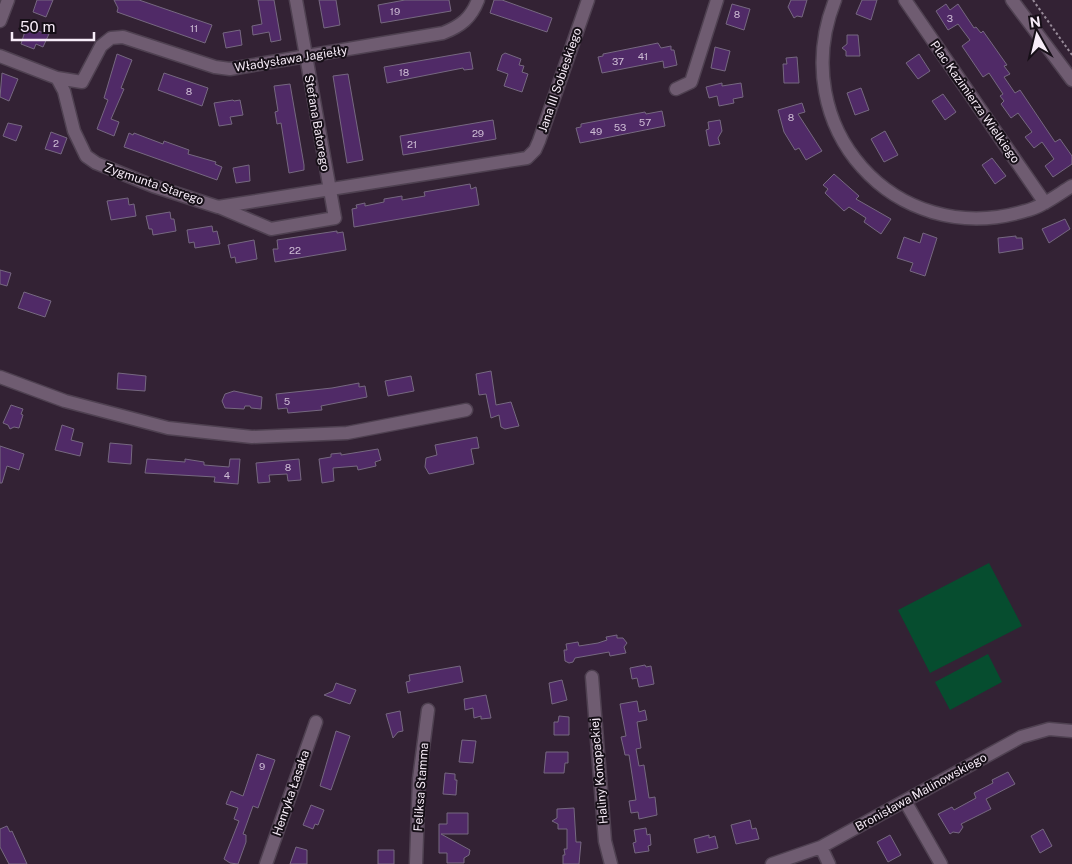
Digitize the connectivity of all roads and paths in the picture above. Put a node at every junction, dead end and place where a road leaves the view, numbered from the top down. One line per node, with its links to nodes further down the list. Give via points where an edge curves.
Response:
1 (8, 0): 10 (street)
2 (296, 0): 13 (street, Stefana Batorego)
3 (478, 0): 13 (street, Władysława Jagiełły, via 464,22 443,33)
4 (588, 0): 17 (street, Jana III Sobieskiego, via 539,141)
5 (717, 0): 16 (street, via 691,82)
6 (835, 0): 20 (street, via 824,35 824,89 828,111 840,138 866,172 898,198 921,209 968,219 1026,211)
7 (905, 0): 20 (street, Plac Kazimierza Wielkiego)
8 (1012, 0): 15 (street)
9 (1033, 0): 11 (path)
10 (0, 21)
11 (1072, 55)
12 (0, 56): 14 (street)
13 (306, 58): 14 (street, Władysława Jagiełły, via 230,69 123,37 110,38 101,46 82,82); 19 (street, Stefana Batorego)
14 (57, 78): 21 (street, Zygmunta Starego, via 64,91 80,147 91,160 153,186)
15 (1072, 80)
16 (676, 89)
17 (527, 158): 19 (street, Zygmunta Starego)
18 (1072, 186): 20 (street)
19 (328, 188): 21 (street, Zygmunta Starego); 21 (street, Zygmunta Starego, via 335,218 271,229)
20 (1045, 203)
21 (218, 206)
22 (0, 377): 23 (street, via 65,401 168,428 252,437 347,433)
23 (466, 410)
24 (592, 677): 32 (street, Haliny Konopackiej, via 605,841)
25 (428, 710): 31 (street, Feliksa Stamma, via 419,779)
26 (316, 722): 30 (street, Henryka Łasaka)
27 (1072, 731): 28 (street, Bronisława Malinowskiego, via 1049,729 1021,737)
28 (905, 801): 29 (street, Bronisława Malinowskiego); 35 (street)
29 (821, 848): 33 (street, Bronisława Malinowskiego); 34 (street)
30 (266, 864)
31 (416, 864)
32 (611, 864)
33 (772, 864)
34 (829, 864)
35 (941, 864)

